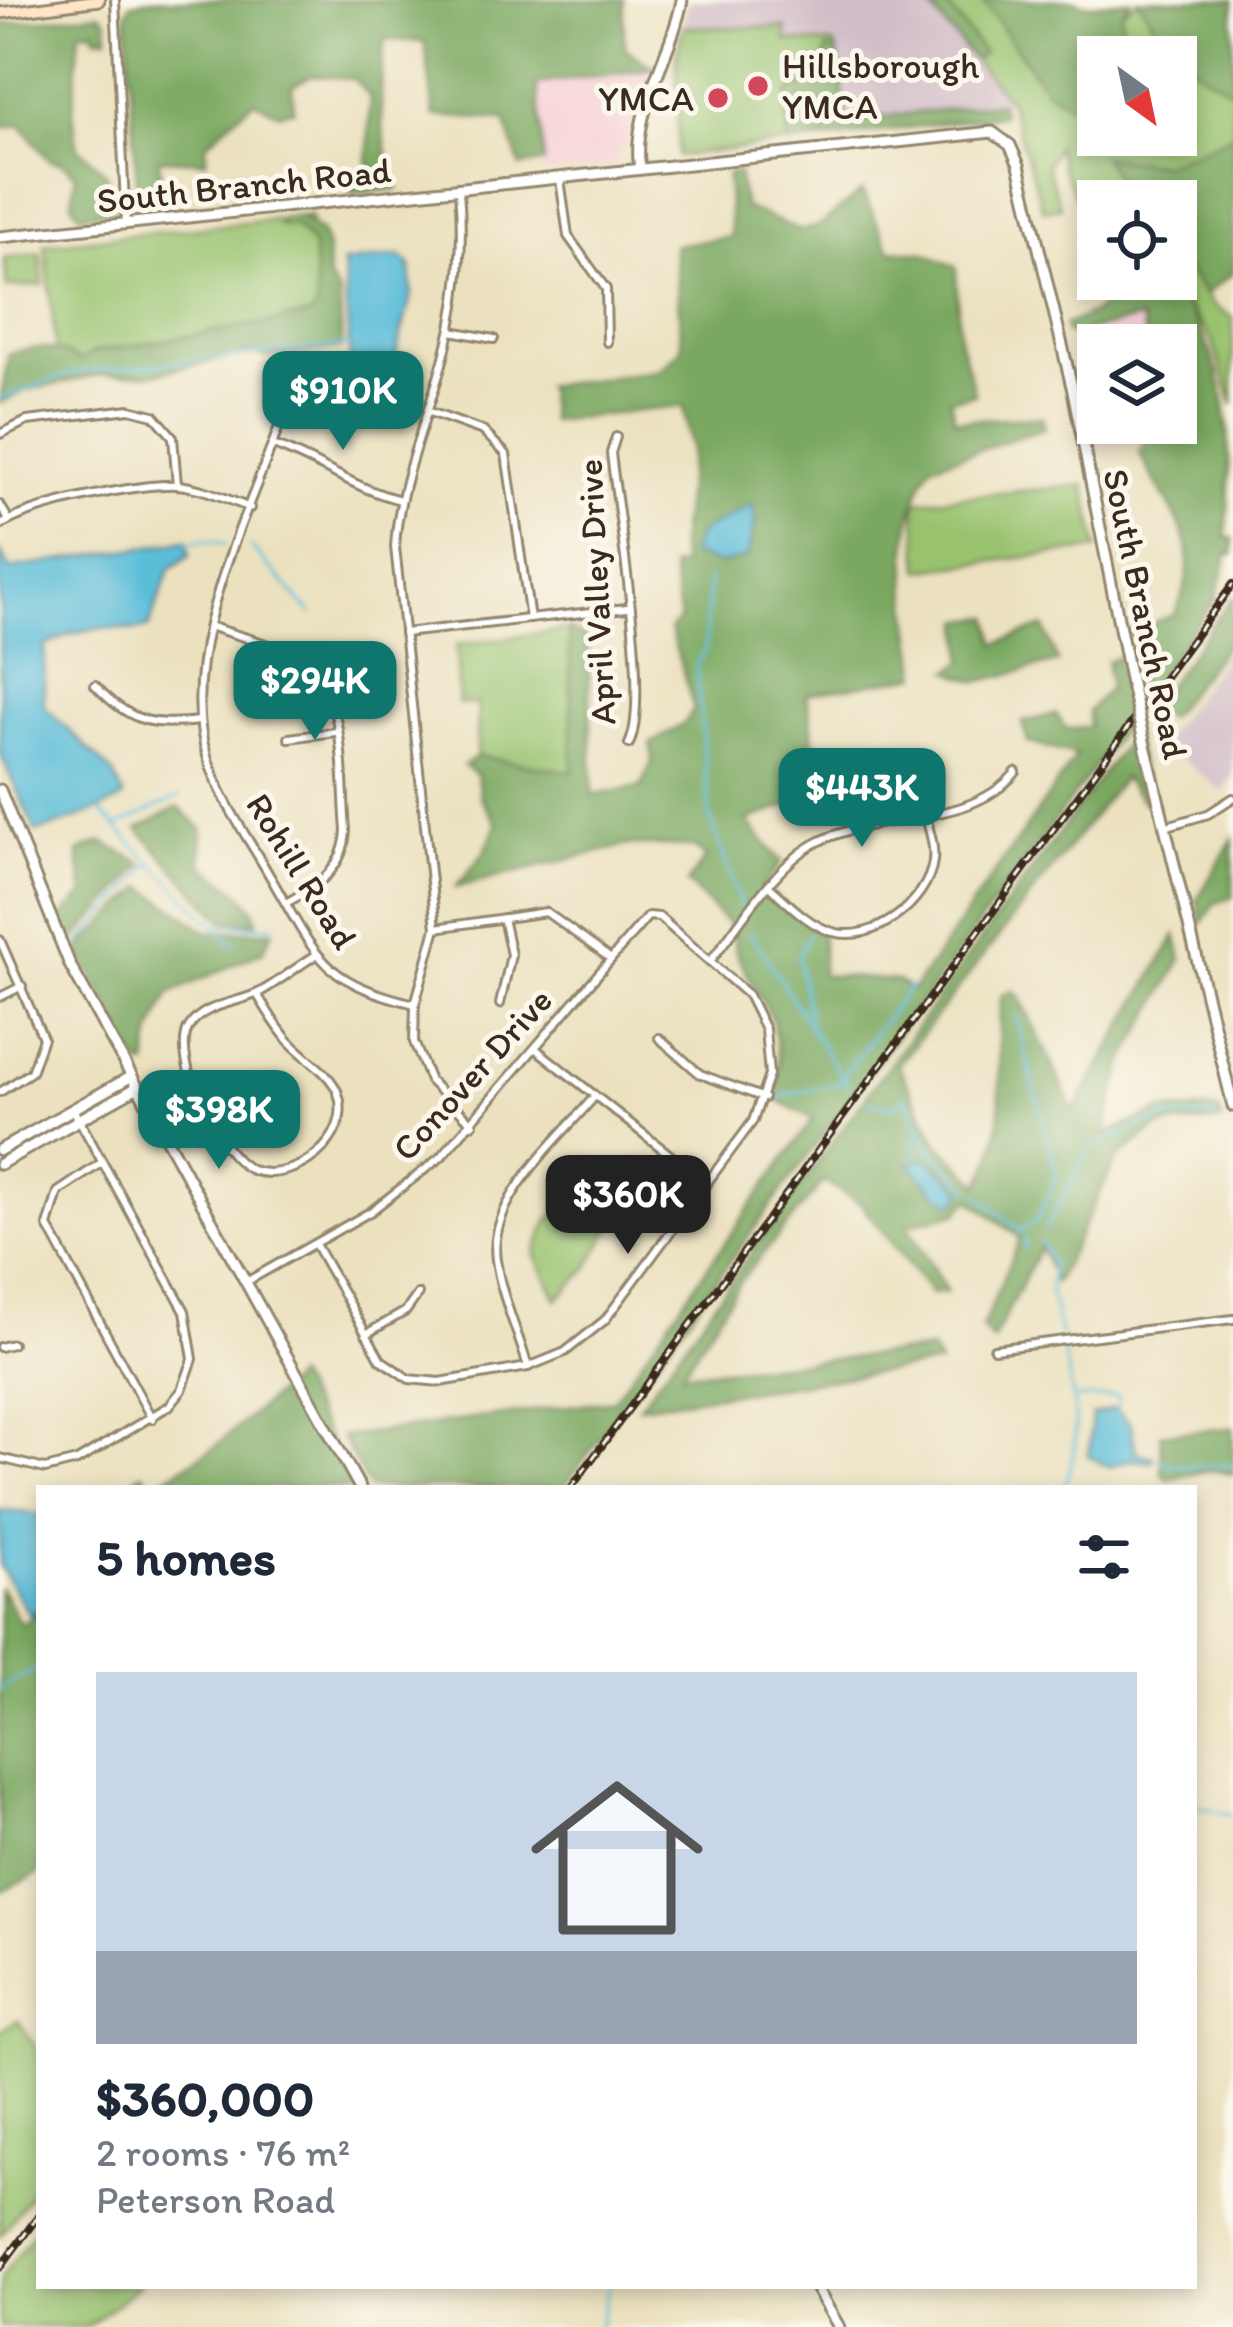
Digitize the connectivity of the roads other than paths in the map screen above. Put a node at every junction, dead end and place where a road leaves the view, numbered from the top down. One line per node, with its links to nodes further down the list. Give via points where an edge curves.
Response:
1 (99, 0): 4 (main road)
2 (115, 0): 8 (street)
3 (682, 0): 5 (street, via 638,135)
4 (0, 13)
5 (640, 169): 6 (street, South Branch Road); 39 (street, South Branch Road, bridge, via 973,131 1005,139 1019,165 1073,391)
6 (560, 179): 7 (street, South Branch Road); 12 (street, via 568,236 606,289)
7 (459, 190): 8 (street, South Branch Road); 10 (street, via 462,249)
8 (126, 225): 9 (street, South Branch Road)
9 (0, 237)
10 (450, 331): 11 (street); 14 (street)
11 (494, 339)
12 (607, 342)
13 (283, 370): 17 (street, Rohill Road, via 288,396)
14 (427, 411): 19 (street); 25 (street, via 482,430 506,454)
15 (0, 434): 18 (street, via 27,421 138,410 173,436)
16 (616, 437): 24 (street, April Valley Drive, via 611,453)
17 (272, 445): 19 (street, via 315,460 358,489); 21 (street, Rohill Road)
18 (177, 485): 21 (street); 22 (street, via 36,508)
19 (401, 500): 27 (street, via 396,563)
20 (0, 505): 22 (street)
21 (250, 508): 26 (street, Rohill Road)
22 (9, 520): 23 (street)
23 (0, 526)
24 (628, 608): 25 (street); 32 (street, April Valley Drive, via 635,728)
25 (530, 619): 27 (street)
26 (209, 626): 29 (street, Rohill Road); 30 (street, via 304,663 329,696)
27 (404, 633): 43 (street)
28 (95, 685): 29 (street, via 144,723)
29 (199, 722): 41 (street, Rohill Road, via 216,782)
30 (335, 733): 31 (street); 41 (street, via 344,850 328,876)
31 (289, 738)
32 (629, 744)
33 (1016, 772): 38 (street, via 990,797)
34 (0, 790): 55 (street, via 55,936)
35 (1233, 798): 36 (street)
36 (1216, 811): 37 (street); 39 (street)
37 (1233, 812)
38 (925, 814): 40 (street, via 822,840); 40 (street, via 928,879 877,929 826,930)
39 (1164, 826): 56 (street, South Branch Road)
40 (771, 888): 47 (street)
41 (286, 903): 45 (street, Rohill Road)
42 (503, 918): 43 (street); 46 (street, via 555,914); 52 (street, via 512,956)
43 (436, 928): 51 (street)
44 (0, 940): 48 (street)
45 (316, 955): 49 (street); 51 (street, Rohill Road, via 350,985)
46 (611, 959): 47 (street, Conover Drive, via 655,915); 54 (street, Conover Drive)
47 (711, 960): 59 (street, via 748,995 765,1029)
48 (22, 986): 50 (street); 57 (street, via 43,1046 31,1072)
49 (256, 994): 49 (street, via 194,1021 182,1062 236,1160 280,1173 327,1144 341,1111 334,1085)
50 (0, 997)
51 (415, 1004): 62 (street, via 423,1070)
52 (500, 1004)
53 (658, 1038): 59 (street, via 700,1074)
54 (536, 1049): 58 (street); 62 (street, Conover Drive)
55 (135, 1082): 61 (street); 68 (street)
56 (1231, 1090): 60 (street, South Branch Road)
57 (0, 1092)
58 (594, 1097): 66 (street); 75 (street, via 499,1223 496,1263)
59 (764, 1098): 66 (street)
60 (1233, 1106)
61 (76, 1115): 63 (street); 64 (street); 65 (street)
62 (473, 1124): 67 (street, Conover Drive, via 413,1181)
63 (0, 1150)
64 (101, 1163): 76 (street, via 192,1330 187,1380); 76 (street, via 58,1192 48,1226)
65 (0, 1164)
66 (707, 1184): 75 (street, via 604,1320 565,1352)
67 (315, 1244): 68 (street, Conover Drive); 71 (street)
68 (246, 1282): 78 (street)
69 (418, 1294): 71 (street, via 406,1311)
70 (1233, 1319): 74 (street)
71 (366, 1334): 75 (street, via 388,1367 419,1382)
72 (12, 1344): 73 (street)
73 (0, 1347)
74 (994, 1348)
75 (528, 1367)
76 (152, 1419): 77 (street, via 55,1468)
77 (0, 1458)
78 (359, 1485)
79 (817, 2289): 80 (street)
80 (839, 2327)

